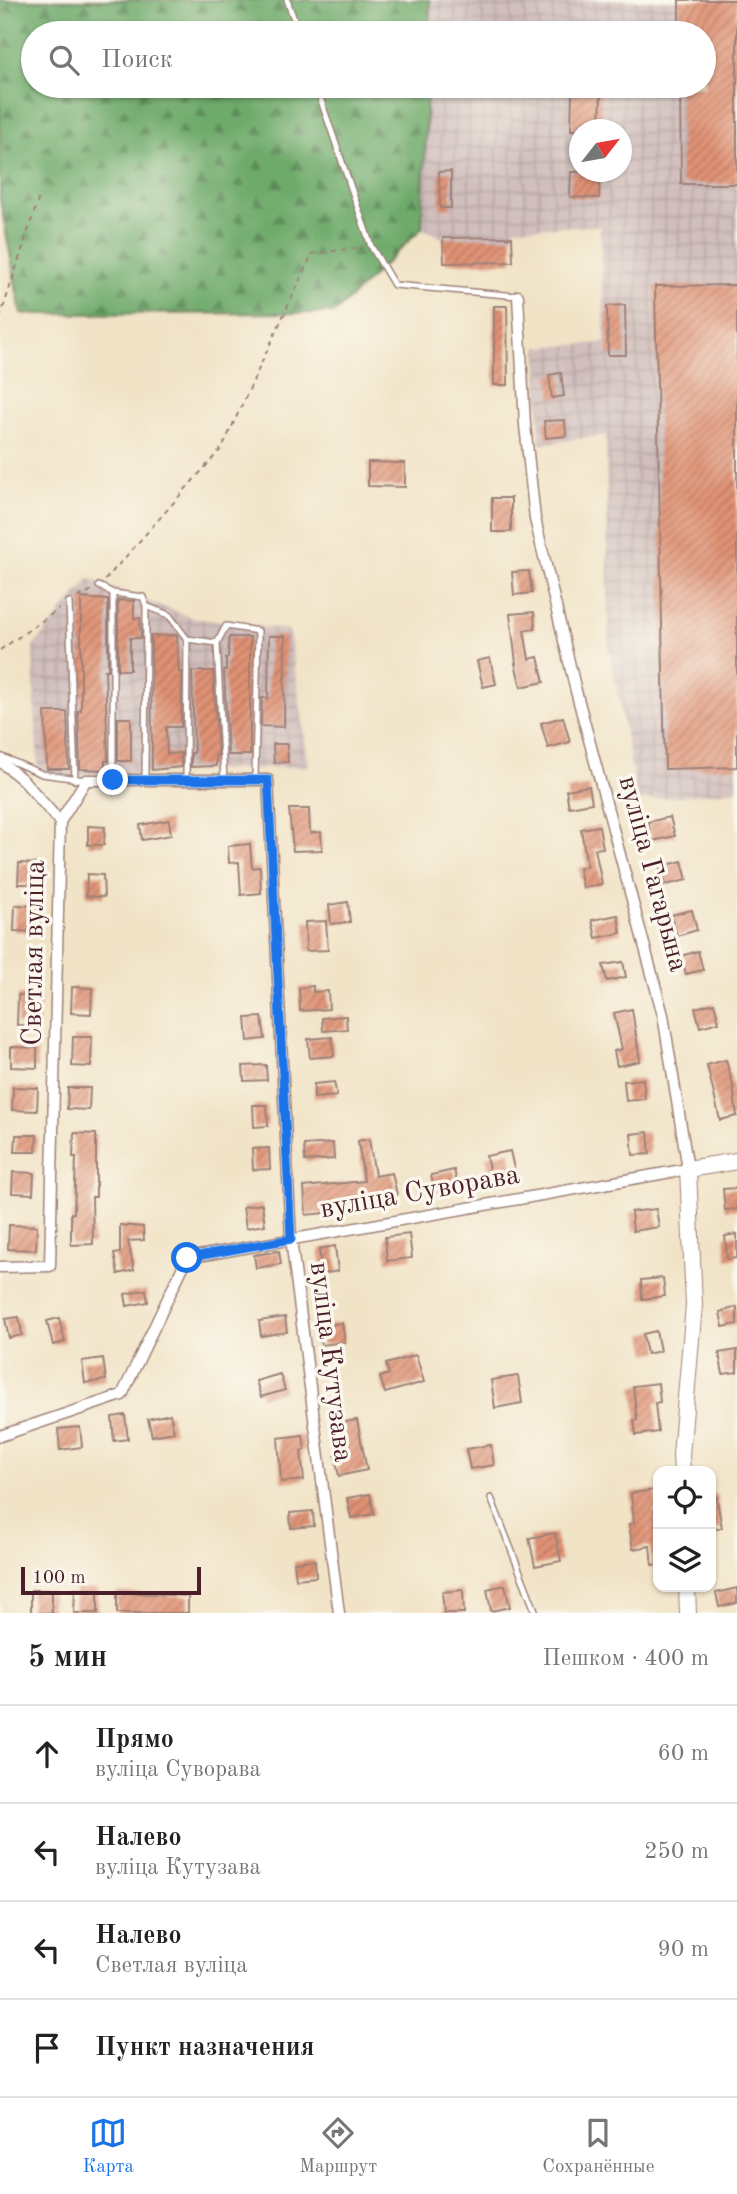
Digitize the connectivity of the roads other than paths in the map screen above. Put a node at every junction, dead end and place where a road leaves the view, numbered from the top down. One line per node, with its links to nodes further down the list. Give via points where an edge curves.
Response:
1 (287, 0): 2 (lane)
2 (295, 21)
3 (320, 98): 4 (lane, via 371,246 394,285)
4 (518, 296): 20 (street, вуліца Гагарына, via 534,519 663,1015)
5 (99, 586): 6 (lane)
6 (113, 593): 8 (lane, via 143,597); 13 (lane)
7 (69, 602): 12 (lane)
8 (146, 606): 9 (lane, via 169,615); 14 (lane)
9 (187, 639): 10 (lane); 15 (lane)
10 (217, 643): 16 (lane); 17 (lane, via 226,626 258,631)
11 (0, 758): 12 (lane, via 41,774); 18 (street)
12 (81, 780): 13 (street); 18 (street, Светлая вуліца)
13 (113, 780): 14 (street)
14 (145, 780): 15 (street)
15 (187, 780): 16 (street)
16 (224, 780): 17 (street)
17 (255, 780): 21 (street, вуліца Кутузава, via 268,780)
18 (60, 822): 22 (street, Светлая вуліца, via 50,1266)
19 (737, 1161): 20 (street)
20 (688, 1169): 21 (street, вуліца Суворава); 24 (street, вуліца Гагарына, via 694,1305)
21 (291, 1239): 23 (street, вуліца Суворава, via 187,1258 122,1395); 27 (street, вуліца Кутузава)
22 (0, 1267)
23 (0, 1436)
24 (682, 1466)
25 (491, 1497): 28 (lane)
26 (687, 1592): 29 (street)
27 (339, 1613)
28 (536, 1613)
29 (688, 1613)

